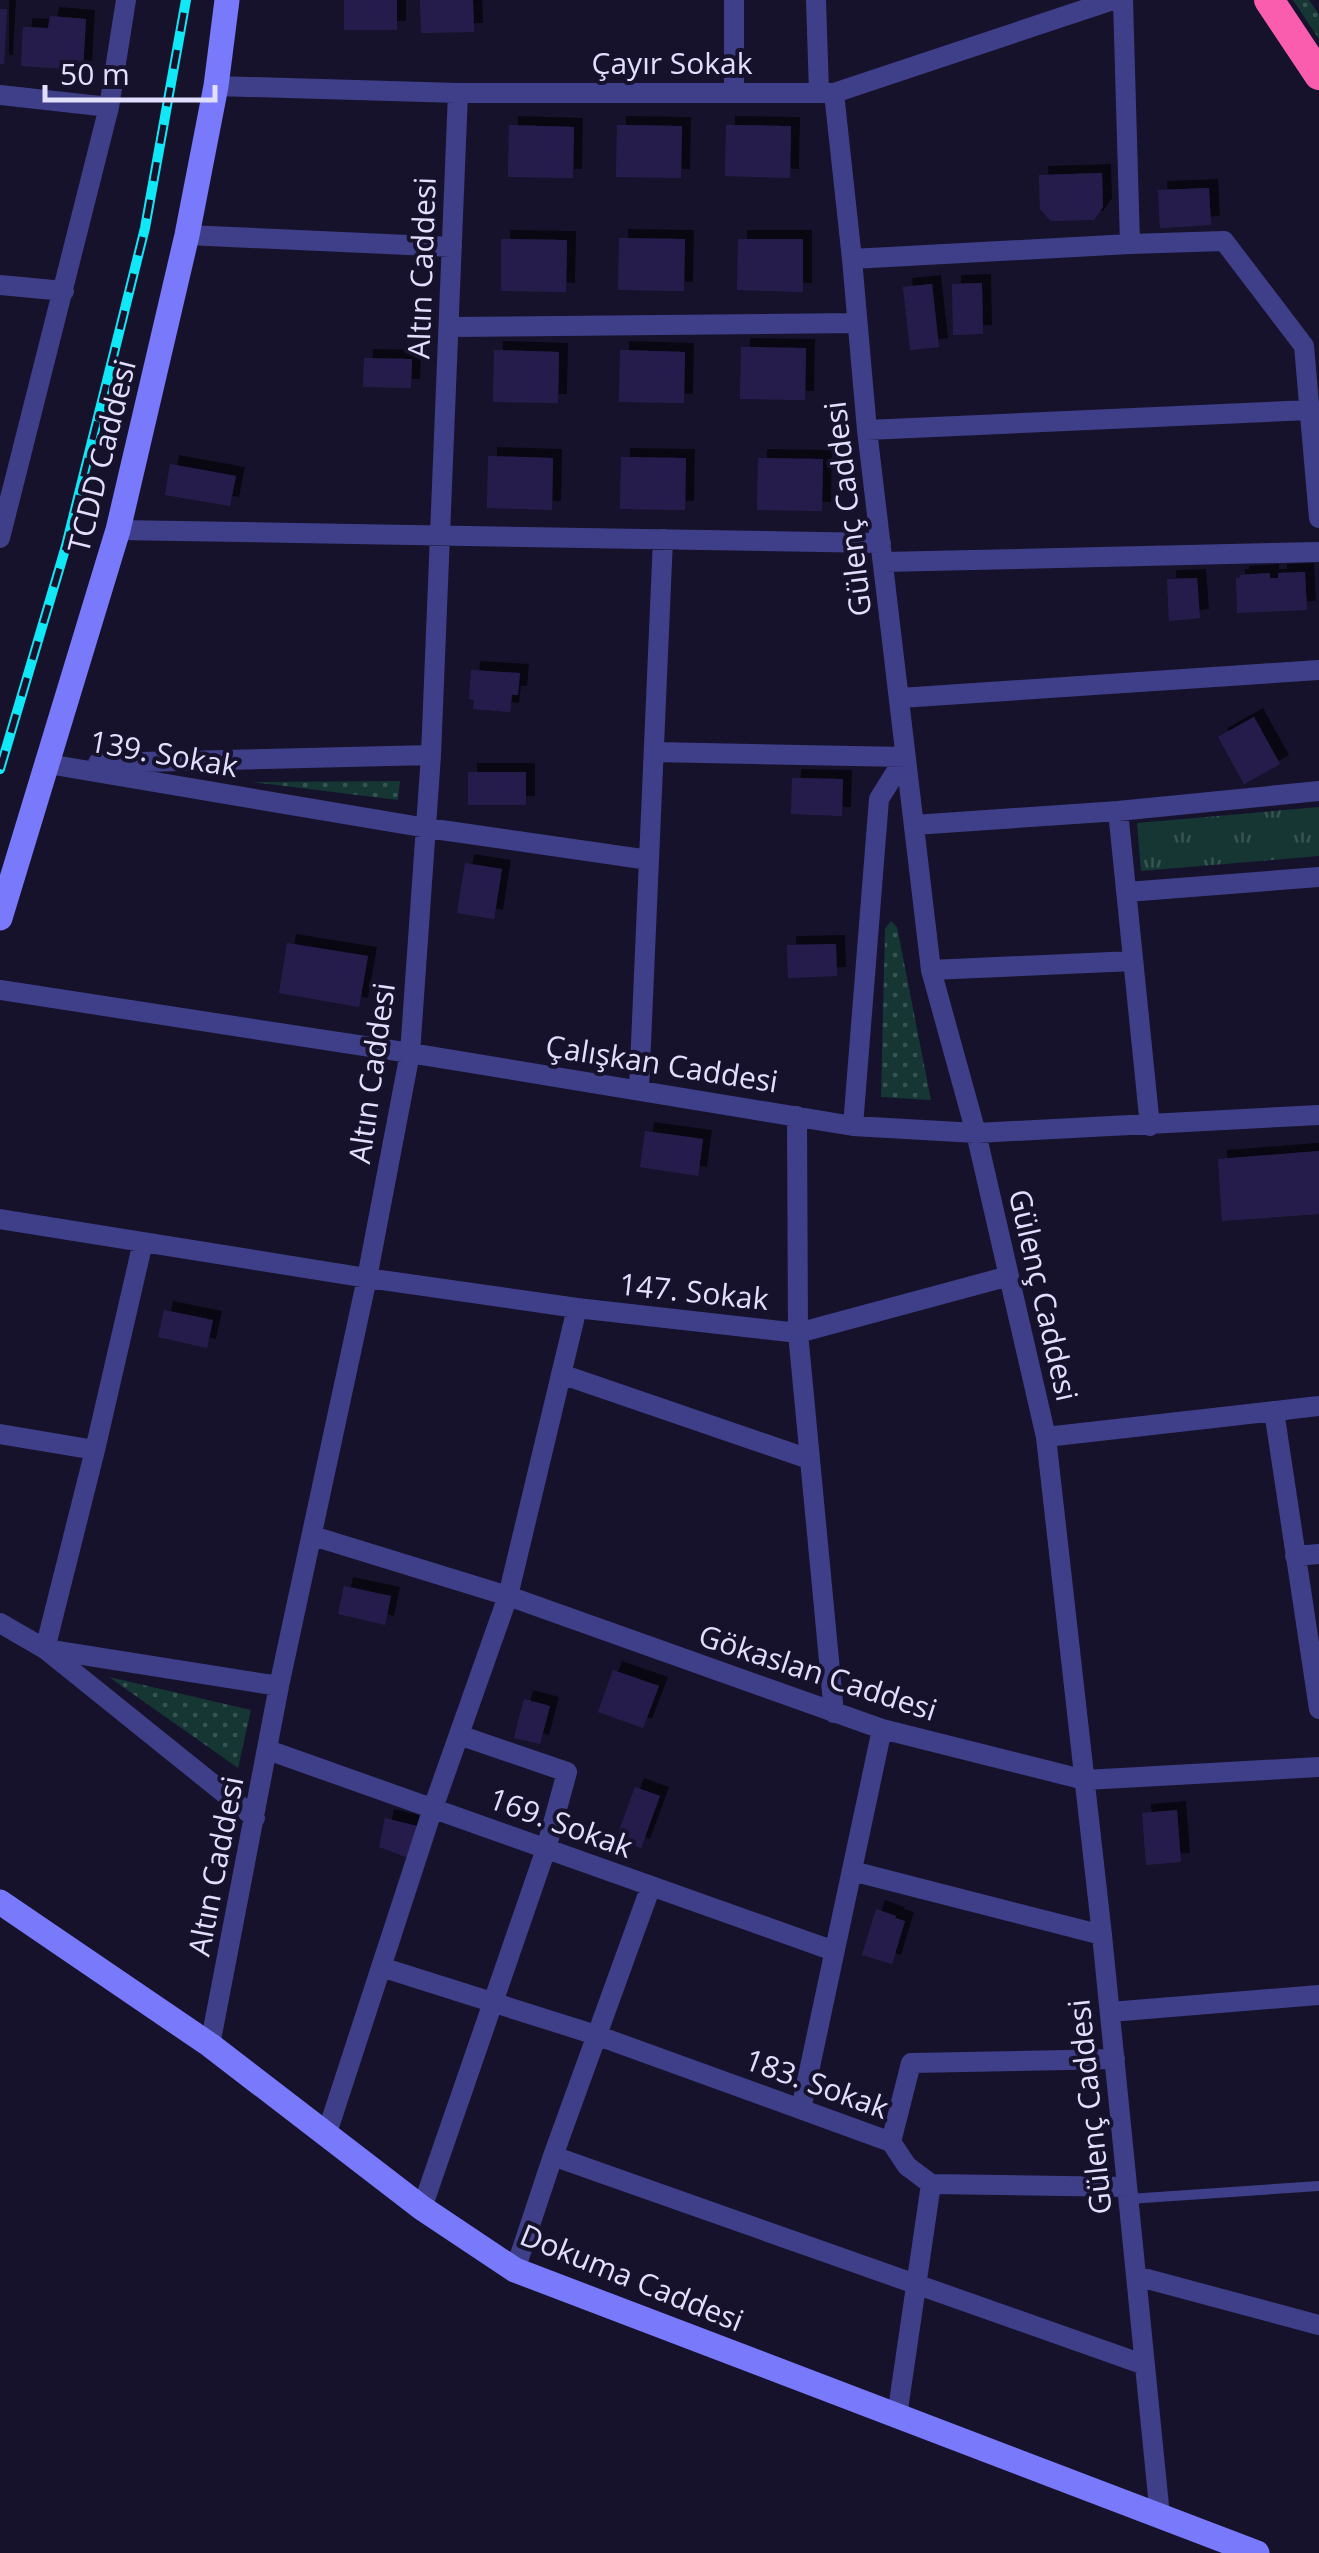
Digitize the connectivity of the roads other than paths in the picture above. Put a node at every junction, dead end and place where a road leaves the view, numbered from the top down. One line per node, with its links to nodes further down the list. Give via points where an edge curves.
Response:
1 (126, 0): 14 (street)
2 (227, 0): 9 (main road, TCDD Caddesi)
3 (734, 0): 10 (street)
4 (816, 0): 12 (street, Gülenç Caddesi)
5 (1112, 0): 12 (street, Çayır Sokak)
6 (1124, 0): 16 (street)
7 (1269, 0): 8 (highway)
8 (1319, 75)
9 (216, 86): 11 (street, Çayır Sokak); 15 (main road, TCDD Caddesi)
10 (734, 92): 11 (street, Çayır Sokak); 12 (street, Çayır Sokak)
11 (458, 93): 17 (street, Altın Caddesi)
12 (826, 93): 18 (street, Gülenç Caddesi)
13 (0, 95): 14 (street)
14 (110, 107): 20 (street)
15 (187, 234): 17 (street); 27 (main road, TCDD Caddesi)
16 (1130, 244): 18 (street); 23 (street, via 1224,241 1304,346)
17 (452, 247): 22 (street, Altın Caddesi)
18 (852, 259): 21 (street, Gülenç Caddesi)
19 (0, 285): 20 (street)
20 (64, 291): 29 (street)
21 (857, 323): 22 (street); 24 (street, Gülenç Caddesi)
22 (449, 326): 28 (street, Altın Caddesi)
23 (1309, 410): 24 (street); 25 (street)
24 (867, 430): 31 (street, Gülenç Caddesi)
25 (1318, 492): 26 (street)
26 (1319, 518)
27 (118, 530): 28 (street); 38 (main road, TCDD Caddesi)
28 (440, 535): 30 (street); 36 (street, Altın Caddesi)
29 (0, 538)
30 (663, 539): 31 (street); 35 (street)
31 (882, 552): 32 (street); 34 (street, Gülenç Caddesi)
32 (1319, 552)
33 (1319, 670): 34 (street)
34 (900, 698): 37 (street, Gülenç Caddesi)
35 (654, 752): 37 (street); 43 (street)
36 (431, 755): 38 (street, 139. Sokak); 42 (street, Altın Caddesi)
37 (905, 757): 41 (street, Gülenç Caddesi); 54 (street, via 879,800)
38 (48, 764): 42 (street, 139. Sokak); 46 (main road, TCDD Caddesi)
39 (1319, 791): 40 (street)
40 (1118, 811): 41 (street); 45 (street)
41 (914, 826): 48 (street, Gülenç Caddesi)
42 (427, 828): 43 (street, 139. Sokak); 50 (street, Altın Caddesi)
43 (649, 860): 51 (street)
44 (1319, 877): 45 (street)
45 (1126, 892): 47 (street)
46 (0, 918)
47 (1133, 960): 48 (street); 55 (street)
48 (931, 970): 56 (street, Gülenç Caddesi)
49 (0, 990): 50 (street, Çalışkan Caddesi)
50 (410, 1053): 51 (street, Çalışkan Caddesi); 60 (street, Altın Caddesi)
51 (639, 1089): 53 (street, Çalışkan Caddesi)
52 (1319, 1115): 55 (street, Çalışkan Caddesi)
53 (797, 1116): 54 (street, Çalışkan Caddesi); 62 (street)
54 (853, 1126): 56 (street, Çalışkan Caddesi)
55 (1150, 1126): 56 (street, Çalışkan Caddesi)
56 (976, 1134): 59 (street, Gülenç Caddesi)
57 (0, 1219): 58 (street, 147. Sokak)
58 (143, 1242): 60 (street, 147. Sokak); 68 (street)
59 (1009, 1276): 62 (street, 147. Sokak); 67 (street, Gülenç Caddesi)
60 (367, 1278): 61 (street, 147. Sokak); 70 (street, Altın Caddesi)
61 (577, 1308): 62 (street, 147. Sokak); 63 (street)
62 (798, 1333): 69 (street)
63 (561, 1374): 69 (street); 73 (street)
64 (1319, 1406): 65 (street)
65 (1274, 1411): 67 (street); 72 (street)
66 (0, 1434): 68 (street)
67 (1046, 1437): 83 (street, Gülenç Caddesi)
68 (95, 1450): 75 (street)
69 (809, 1459): 78 (street)
70 (313, 1536): 73 (street, Gökaslan Caddesi); 76 (street, Altın Caddesi)
71 (1319, 1554): 72 (street)
72 (1295, 1556): 77 (street)
73 (508, 1596): 78 (street, Gökaslan Caddesi); 80 (street)
74 (0, 1623): 75 (street)
75 (45, 1649): 76 (street); 85 (street)
76 (279, 1686): 81 (street, Altın Caddesi)
77 (1319, 1709)
78 (834, 1714): 79 (street, Gökaslan Caddesi)
79 (882, 1729): 83 (street, Gökaslan Caddesi); 87 (street)
80 (459, 1734): 84 (street); 86 (street, via 567,1772)
81 (268, 1750): 84 (street, 169. Sokak); 85 (street, Altın Caddesi)
82 (1319, 1767): 83 (street, Gökaslan Caddesi)
83 (1085, 1780): 90 (street, Gülenç Caddesi)
84 (433, 1808): 86 (street, 169. Sokak); 92 (street)
85 (255, 1818): 97 (street, Altın Caddesi)
86 (546, 1848): 88 (street, 169. Sokak); 94 (street)
87 (852, 1871): 90 (street); 91 (street)
88 (651, 1886): 91 (street, 169. Sokak); 96 (street)
89 (0, 1902): 97 (main road, Dokuma Caddesi)
90 (1102, 1935): 95 (street, Gülenç Caddesi)
91 (834, 1951): 99 (street)
92 (381, 1967): 94 (street, 183. Sokak); 100 (street)
93 (1319, 1995): 95 (street)
94 (493, 2002): 96 (street, 183. Sokak); 106 (street)
95 (1110, 2012): 98 (street, Gülenç Caddesi)
96 (596, 2035): 99 (street, 183. Sokak); 102 (street)
97 (210, 2045): 100 (main road, Dokuma Caddesi)
98 (1114, 2059): 101 (street, via 912,2062); 105 (street, Gülenç Caddesi)
99 (800, 2109): 101 (street, 183. Sokak)
100 (326, 2136): 106 (main road, Dokuma Caddesi)
101 (891, 2142): 103 (street, 183. Sokak)
102 (553, 2156): 107 (street); 109 (street)
103 (931, 2184): 105 (street); 109 (street)
104 (1319, 2186): 105 (lane)
105 (1128, 2194): 108 (street, Gülenç Caddesi)
106 (422, 2208): 107 (main road, Dokuma Caddesi)
107 (515, 2270): 112 (main road, Dokuma Caddesi)
108 (1136, 2276): 110 (street); 111 (street, Gülenç Caddesi)
109 (918, 2285): 111 (street); 112 (street)
110 (1319, 2325)
111 (1145, 2365): 113 (street, Gülenç Caddesi)
112 (898, 2416): 113 (main road, Dokuma Caddesi)
113 (1160, 2516): 114 (main road, Dokuma Caddesi)
114 (1257, 2553)

